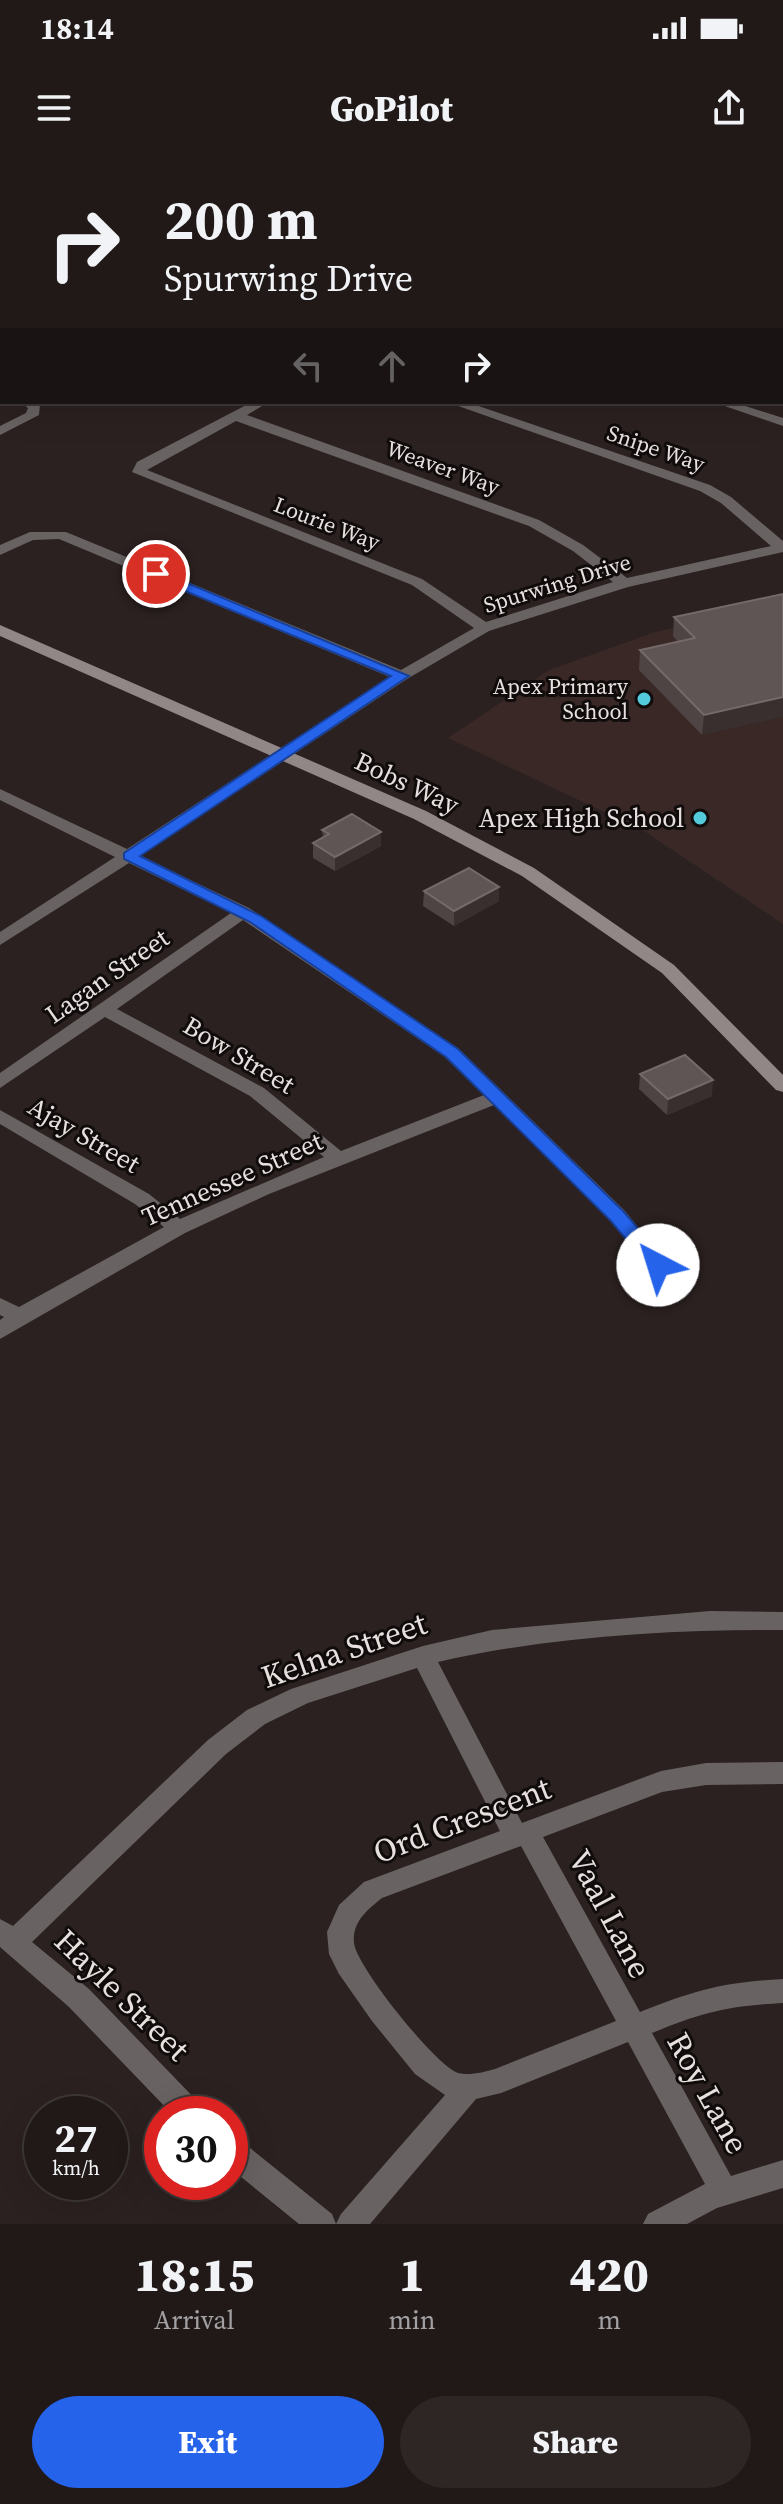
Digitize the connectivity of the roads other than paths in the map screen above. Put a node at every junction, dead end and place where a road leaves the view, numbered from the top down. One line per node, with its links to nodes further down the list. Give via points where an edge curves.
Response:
1 (31, 404): 9 (street, via 32,415)
2 (258, 404): 7 (street)
3 (460, 404): 6 (street, Snipe Way)
4 (490, 404): 6 (street)
5 (726, 404): 8 (street)
6 (479, 410): 10 (street, Snipe Way, via 705,488)
7 (236, 416): 12 (street, Weaver Way, via 534,523); 13 (street, Lourie Way, via 138,469 145,477 417,582)
8 (783, 422)
9 (0, 431)
10 (783, 548): 12 (street, Spurwing Drive)
11 (0, 551): 15 (street, via 30,536 61,535)
12 (624, 583): 13 (street, Spurwing Drive)
13 (484, 628): 15 (street, Spurwing Drive)
14 (0, 630): 16 (street, Bobs Way)
15 (402, 676): 16 (street, Spurwing Drive)
16 (284, 755): 18 (street, Spurwing Drive); 23 (street, Bobs Way, via 420,815 567,897 668,969)
17 (0, 794): 18 (street)
18 (129, 856): 19 (street); 20 (street, Spurwing Drive)
19 (243, 912): 21 (street, Lagan Street); 24 (street, via 452,1053)
20 (0, 940)
21 (104, 1009): 22 (street, Lagan Street); 26 (street, Bow Street, via 257,1092)
22 (0, 1082)
23 (783, 1086)
24 (497, 1097): 26 (street, Tennessee Street); 28 (street, via 618,1216)
25 (0, 1116): 27 (street, Ajay Street, via 142,1199)
26 (339, 1159): 27 (street, Tennessee Street)
27 (178, 1228): 30 (street, Tennessee Street)
28 (658, 1265)
29 (0, 1305): 30 (street)
30 (19, 1316): 31 (street, Tennessee Street)
31 (0, 1331)
32 (783, 1621): 33 (street, Kelna Street, via 710,1620 492,1640)
33 (423, 1656): 35 (street, Vaal Lane); 36 (street, Kelna Street, via 300,1696 235,1731)
34 (783, 1773): 35 (street, Ord Crescent, via 706,1774 661,1782)
35 (522, 1834): 38 (street, Vaal Lane); 39 (street, Ord Crescent, via 373,1890 349,1911 340,1934 348,1965 428,2070)
36 (7, 1936): 40 (street, Hayle Street, via 79,1998)
37 (783, 1991): 38 (street, via 713,1997)
38 (633, 2027): 39 (street, via 501,2080); 43 (street, Roy Lane)
39 (469, 2087): 45 (street)
40 (174, 2096)
41 (248, 2164): 44 (street)
42 (783, 2174): 43 (street)
43 (724, 2191): 46 (street)
44 (322, 2224)
45 (351, 2224)
46 (658, 2224)

